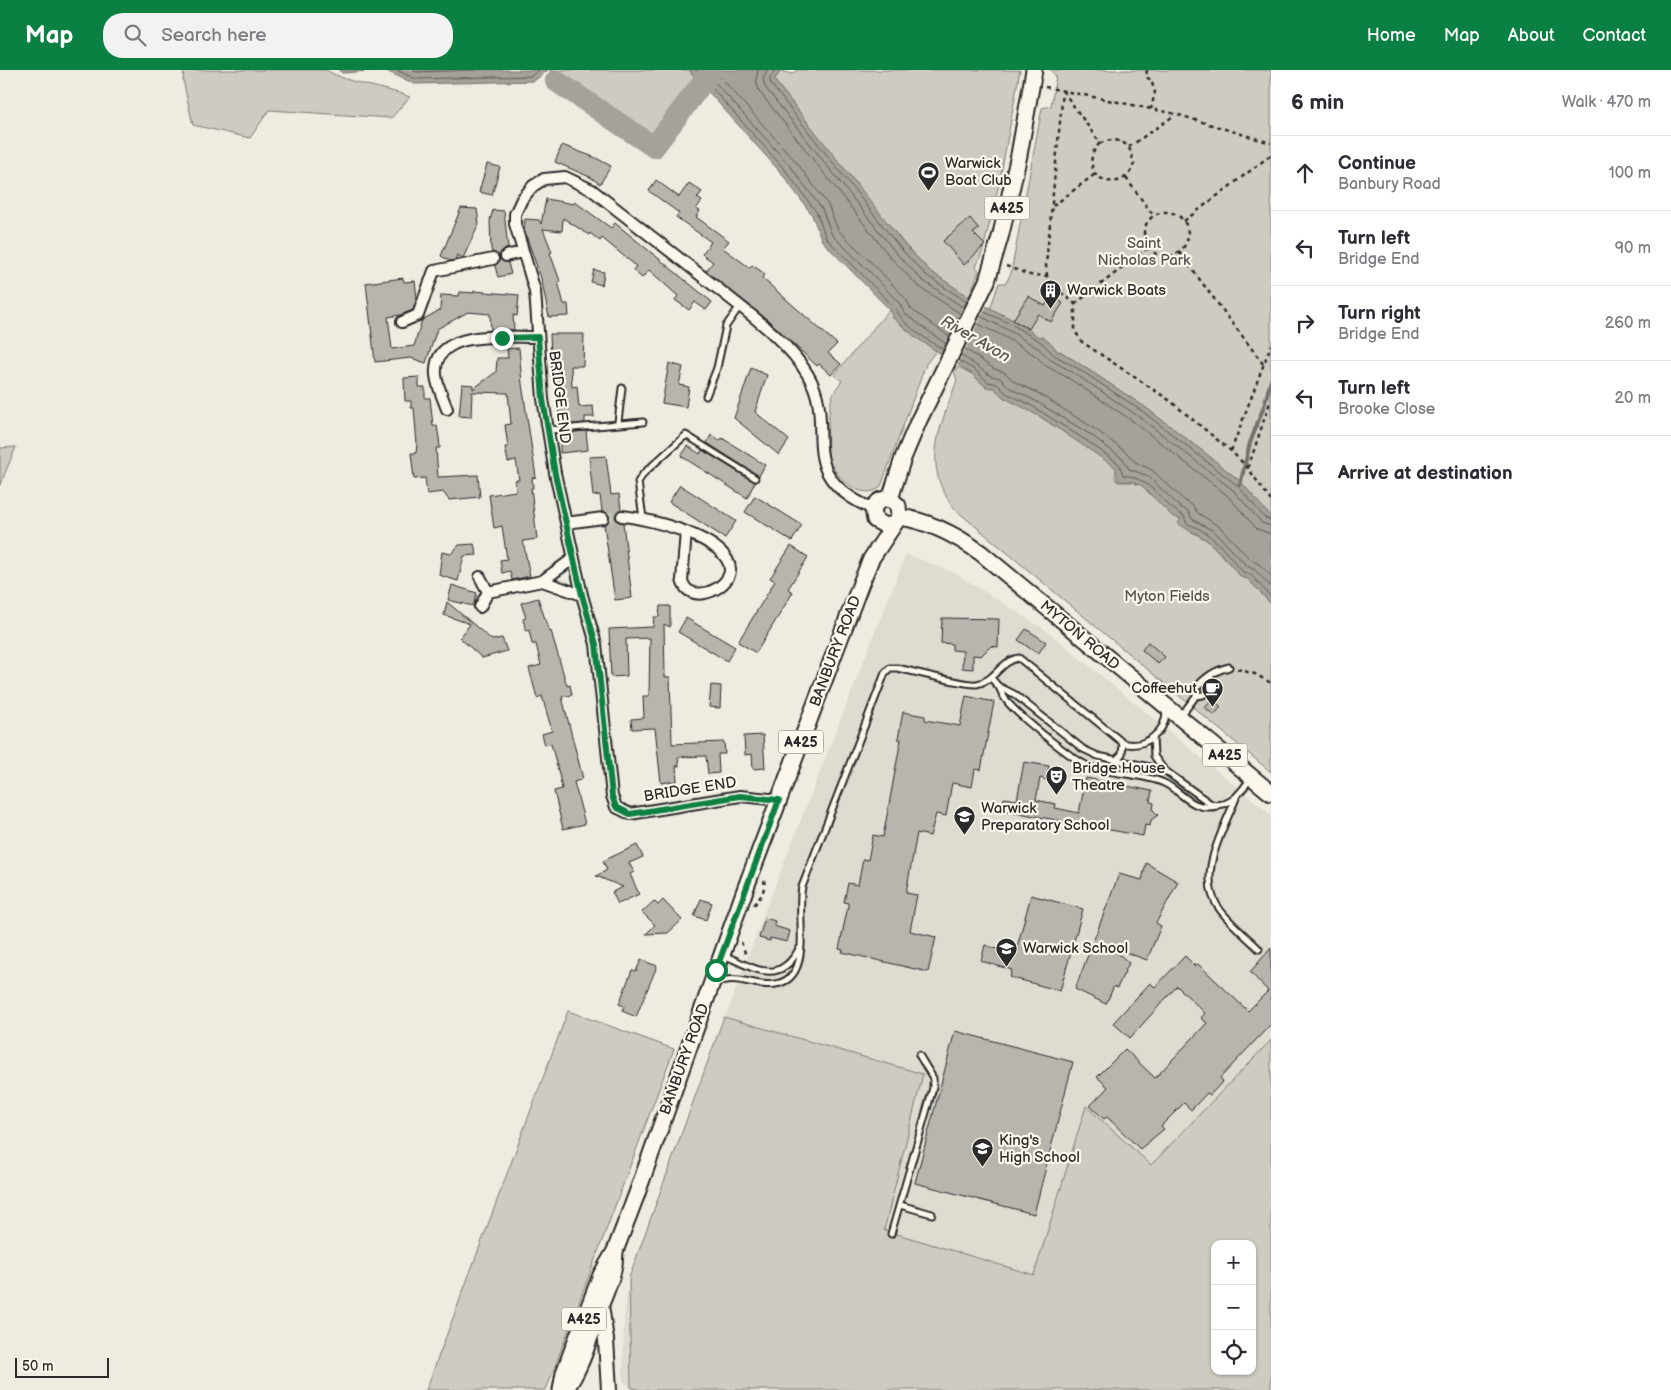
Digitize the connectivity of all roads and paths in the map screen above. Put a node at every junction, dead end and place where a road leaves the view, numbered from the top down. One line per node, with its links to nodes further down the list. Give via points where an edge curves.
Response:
1 (1147, 70): 4 (path, via 1146,77 1154,85 1155,92)
2 (1033, 77): 3 (path); 38 (main road, A425, via 1013,181 987,281 903,458)
3 (1063, 91): 4 (path); 6 (path); 12 (path)
4 (1151, 109): 5 (path)
5 (1176, 114): 7 (path); 8 (path)
6 (1100, 143): 8 (path, via 1115,139); 10 (path, via 1091,160)
7 (1271, 143)
8 (1129, 147): 11 (path, via 1134,163)
9 (1271, 156): 14 (path)
10 (1095, 174): 11 (path, via 1110,182); 12 (path)
11 (1126, 178): 13 (path)
12 (1053, 206): 21 (path)
13 (1153, 215): 14 (path, via 1170,212); 15 (path, via 1144,230)
14 (1184, 221): 17 (path, via 1188,236)
15 (1148, 248): 17 (path, via 1163,256); 22 (path)
16 (522, 252): 18 (street); 23 (street, BRIDGE END, via 515,214 522,199 540,180 564,177 592,190); 25 (street, BRIDGE END, via 535,291)
17 (1179, 252): 27 (path)
18 (506, 256)
19 (493, 259): 24 (street, via 434,271 418,316)
20 (1012, 268): 21 (path, via 1030,275)
21 (1047, 276): 22 (path)
22 (1075, 304): 35 (path, via 1075,331 1082,342 1168,400)
23 (740, 306): 29 (lane, via 726,326 717,368); 40 (street, BRIDGE END, via 792,354 809,376 817,398 820,448 825,468 846,493)
24 (402, 322)
25 (538, 337): 31 (street, via 466,339 448,345 439,359 436,372); 34 (street, BRIDGE END)
26 (1271, 345): 27 (path)
27 (1264, 365): 35 (path)
28 (622, 388): 32 (lane)
29 (706, 396)
30 (1271, 399): 36 (path)
31 (447, 408)
32 (618, 422): 33 (lane); 34 (lane)
33 (642, 422)
34 (549, 430): 45 (street, BRIDGE END)
35 (1231, 451): 36 (path)
36 (1247, 468): 39 (path)
37 (755, 478): 43 (lane, via 686,435 638,482)
38 (890, 499): 40 (main road, via 881,500); 44 (main road, via 898,506)
39 (1271, 501)
40 (874, 514): 44 (main road, via 886,526); 48 (main road, BANBURY ROAD / A425)
41 (622, 516): 43 (street)
42 (603, 518): 45 (street)
43 (643, 518): 46 (street)
44 (896, 521): 48 (main road, BANBURY ROAD / A425); 60 (main road, MYTON ROAD / A425, via 933,525 981,552)
45 (566, 523): 47 (street, BRIDGE END)
46 (686, 532): 46 (street, via 710,544 726,560 730,571 721,586 699,594 684,588)
47 (574, 558): 50 (street); 52 (street, BRIDGE END)
48 (871, 560): 69 (main road, BANBURY ROAD / A425)
49 (480, 577): 51 (street)
50 (542, 581): 51 (street); 52 (street)
51 (488, 592): 53 (street)
52 (582, 595): 69 (street, BRIDGE END, via 596,644 608,767 616,807 630,814 740,796)
53 (480, 607)
54 (1229, 666): 55 (lane, via 1217,670); 57 (path, via 1256,674)
55 (1211, 677): 59 (lane, via 1196,688); 59 (lane, via 1211,687 1204,695)
56 (991, 678): 58 (lane); 63 (lane, via 1009,660 1018,658); 74 (lane, via 977,684 897,668 890,668 885,673 802,887)
57 (1271, 683)
58 (998, 686): 64 (lane, via 1014,694 1083,749); 70 (lane, via 1006,701 1018,712 1091,768 1164,783 1202,807)
59 (1196, 696): 61 (lane)
60 (1166, 706): 61 (main road, MYTON ROAD / A425); 62 (lane, via 1164,724)
61 (1180, 717): 66 (main road, MYTON ROAD / A425)
62 (1153, 737): 63 (lane, via 1139,745); 65 (lane, via 1154,756)
63 (1123, 743): 64 (lane, via 1122,754)
64 (1116, 760): 65 (lane)
65 (1164, 770): 70 (lane, via 1202,799)
66 (1252, 778): 67 (main road, MYTON ROAD / A425); 68 (lane)
67 (1271, 793)
68 (1236, 797): 70 (lane); 75 (lane, via 1214,854 1211,891 1222,912)
69 (779, 800): 76 (main road, BANBURY ROAD / A425)
70 (1220, 806)
71 (763, 873): 72 (path, via 765,884 761,898)
72 (753, 906)
73 (742, 937): 77 (path, via 742,950)
74 (800, 948): 76 (lane, via 784,969 774,972 764,972); 78 (lane, via 796,969 780,984 728,978)
75 (1259, 950)
76 (722, 954): 78 (main road, BANBURY ROAD / A425)
77 (750, 958)
78 (709, 988): 83 (main road, BANBURY ROAD / A425)
79 (919, 1055): 80 (lane, via 933,1078 933,1088)
80 (900, 1205): 81 (lane); 82 (lane)
81 (932, 1214)
82 (891, 1234)
83 (615, 1251): 84 (main road, BANBURY ROAD / A425, via 613,1275); 85 (main road, BANBURY ROAD / A425, via 601,1276 564,1373)
84 (601, 1304): 85 (main road, BANBURY ROAD / A425, via 579,1370); 86 (street)
85 (563, 1390)
86 (609, 1390)

